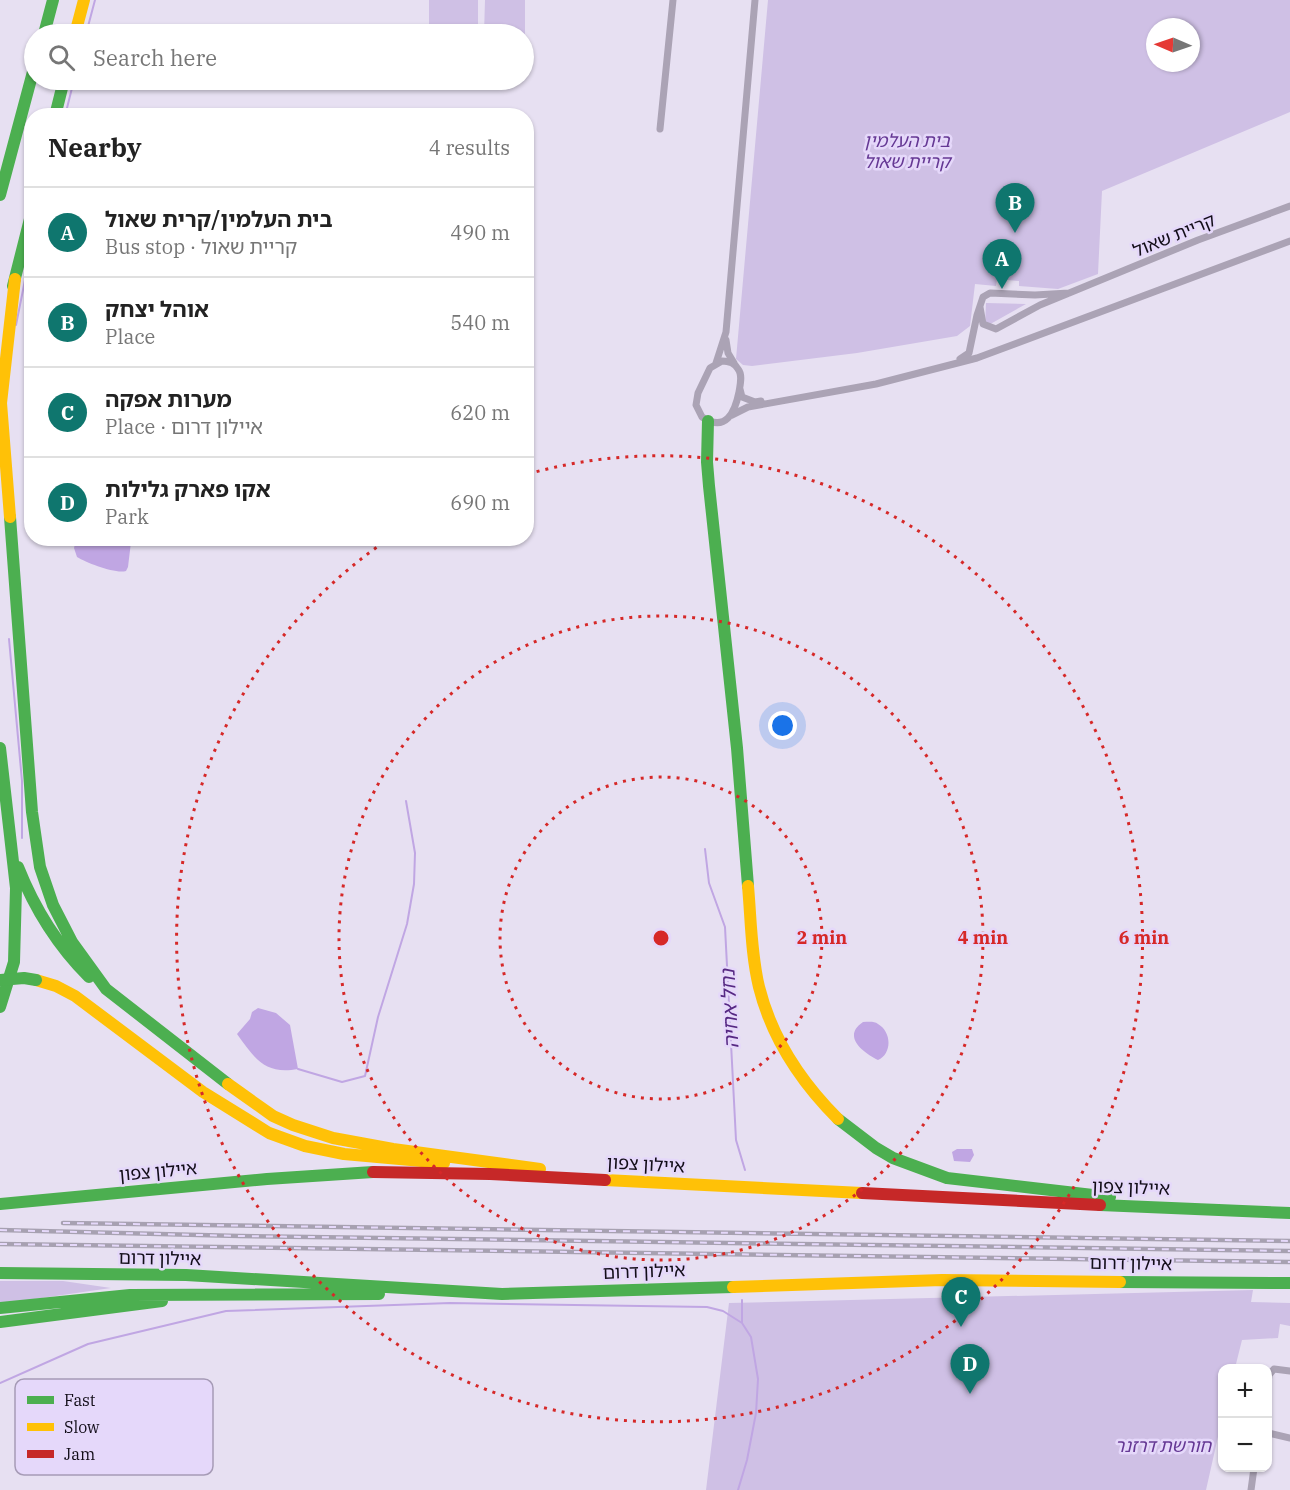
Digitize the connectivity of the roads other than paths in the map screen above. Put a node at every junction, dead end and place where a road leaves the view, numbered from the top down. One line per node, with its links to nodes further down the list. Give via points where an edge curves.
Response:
1 (53, 0): 5 (highway)
2 (84, 0): 6 (highway)
3 (673, 0): 10 (street)
4 (755, 0): 18 (street)
5 (47, 24)
6 (78, 24)
7 (28, 90): 11 (highway)
8 (62, 90): 9 (highway)
9 (57, 108)
10 (660, 129)
11 (0, 195)
12 (1290, 206): 16 (street, קריית שאול)
13 (1290, 242): 21 (street)
14 (24, 243): 15 (highway)
15 (15, 279): 19 (highway); 31 (highway, via 1,403 36,848 53,905 72,942 106,989)
16 (1069, 293): 17 (street, קריית שאול, via 990,293); 17 (street, קריית שאול, via 996,329 983,324)
17 (980, 304): 20 (street)
18 (726, 332): 22 (street); 23 (street, via 728,352)
19 (0, 345)
20 (969, 353): 21 (street); 24 (street, via 963,359 849,386 755,402 742,397)
21 (978, 357): 25 (street, via 876,384 748,407)
22 (716, 363): 23 (street, via 727,361); 26 (street, via 697,398 698,412)
23 (735, 366): 24 (street, via 741,377)
24 (740, 389): 25 (street)
25 (732, 415): 26 (street, via 722,422)
26 (708, 421): 35 (highway, via 709,486 753,943 762,996 791,1063 815,1096 844,1125 893,1158 929,1173 967,1182)
27 (0, 748): 28 (highway)
28 (10, 846): 30 (highway, via 16,888 14,962); 31 (highway, via 30,900 51,935 99,986)
29 (0, 980): 32 (highway, bridge, via 36,980 75,996 190,1084 238,1116 284,1139 334,1153 385,1160)
30 (0, 1007)
31 (142, 1018): 32 (highway, via 255,1104 303,1129 373,1146)
32 (540, 1168): 33 (highway)
33 (831, 1192): 34 (highway, איילון צפון, via 381,1172); 35 (highway, איילון צפון)
34 (0, 1203)
35 (1200, 1208): 36 (highway, איילון צפון)
36 (1290, 1213)
37 (0, 1273): 40 (highway, איילון דרום, via 186,1275)
38 (1290, 1283): 40 (highway, איילון דרום, via 942,1280)
39 (216, 1294): 40 (highway); 41 (highway, via 130,1295); 42 (highway)
40 (502, 1294)
41 (0, 1308)
42 (0, 1322)
43 (1272, 1371): 44 (street)
44 (1290, 1371)
45 (1272, 1434): 46 (street)
46 (1290, 1438)
47 (1253, 1472): 48 (street)
48 (1251, 1490)

